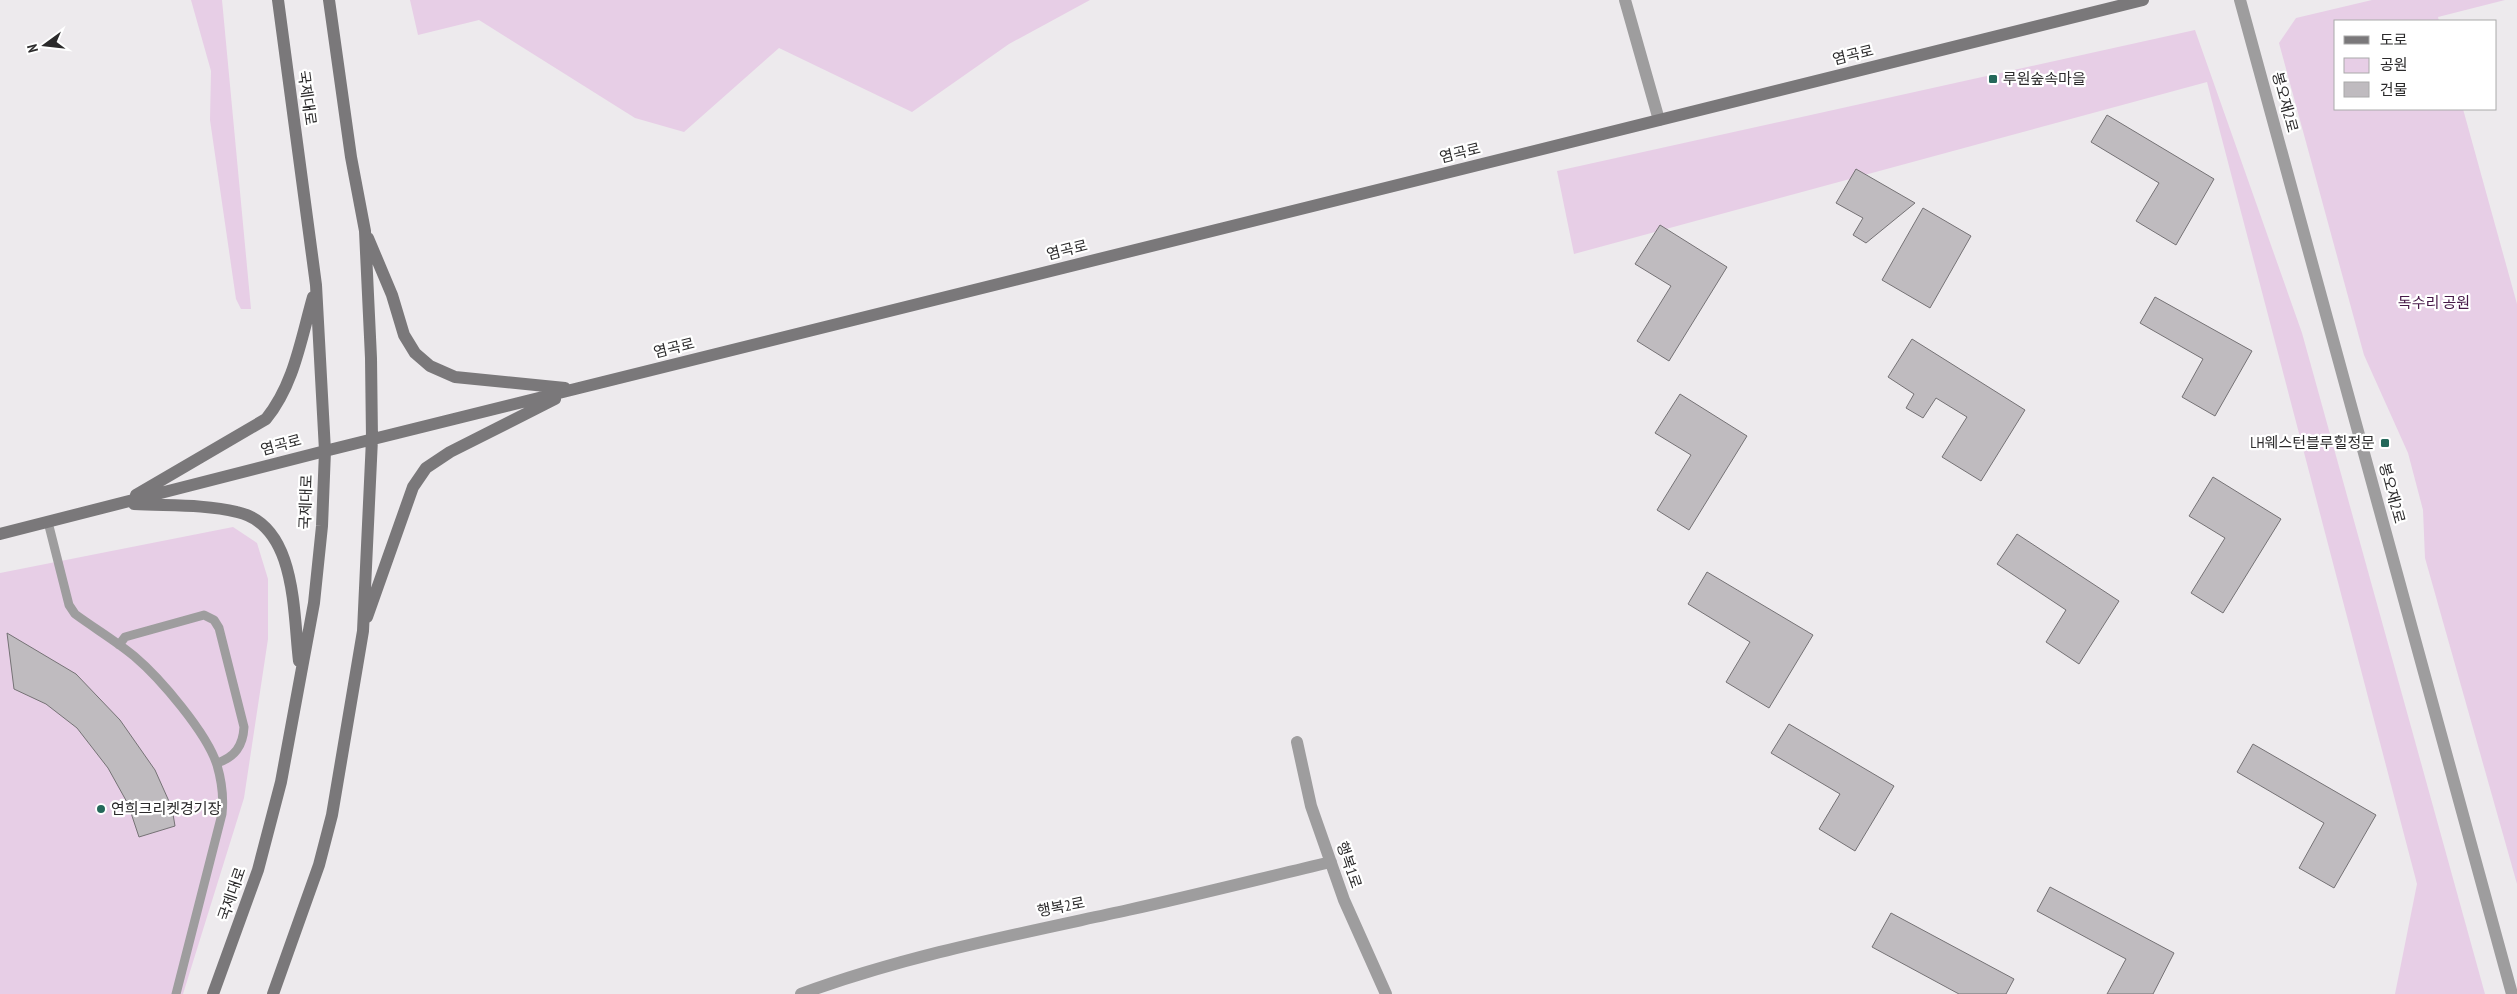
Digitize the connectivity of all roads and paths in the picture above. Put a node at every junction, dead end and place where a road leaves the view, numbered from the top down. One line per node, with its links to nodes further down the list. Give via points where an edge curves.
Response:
1 (278, 0): 8 (main road, 국제대로)
2 (329, 0): 7 (main road, via 351,158)
3 (1625, 0): 6 (street)
4 (2143, 0): 6 (main road, 염곡로)
5 (2240, 0): 21 (street, 봉오재2로)
6 (1659, 120): 9 (main road, 염곡로)
7 (365, 231): 9 (main road, via 392,295 404,335 415,354 430,366 455,377); 10 (main road)
8 (316, 285): 11 (main road, 국제대로); 12 (main road, via 288,385 279,404 266,419)
9 (575, 389): 10 (main road, 염곡로); 15 (main road, via 450,452 426,468 410,495)
10 (372, 439): 11 (main road, 염곡로); 15 (main road)
11 (325, 451): 12 (main road, 염곡로); 17 (main road, 국제대로, via 319,565)
12 (121, 504): 13 (main road, 염곡로); 17 (main road, via 240,512 270,530 286,564)
13 (48, 522): 14 (main road, 염곡로); 16 (lane, via 69,605 75,614)
14 (0, 534)
15 (363, 631): 24 (main road, via 332,815 319,865)
16 (119, 645): 19 (lane, via 165,686 207,744); 19 (lane, via 125,638 141,632 204,615 214,620 219,628 244,727 243,740 234,754)
17 (300, 672): 23 (main road, 국제대로, via 281,782 258,870)
18 (1297, 742): 20 (street, 행복1로, via 1311,806)
19 (217, 764): 22 (lane, via 224,793 222,814)
20 (1331, 862): 25 (street, 행복2로, via 1005,935 842,979); 26 (street, 행복1로, via 1344,900)
21 (2511, 971): 27 (street, 봉오재2로)
22 (176, 994)
23 (213, 994)
24 (273, 994)
25 (800, 994)
26 (1386, 994)
27 (2512, 994)

